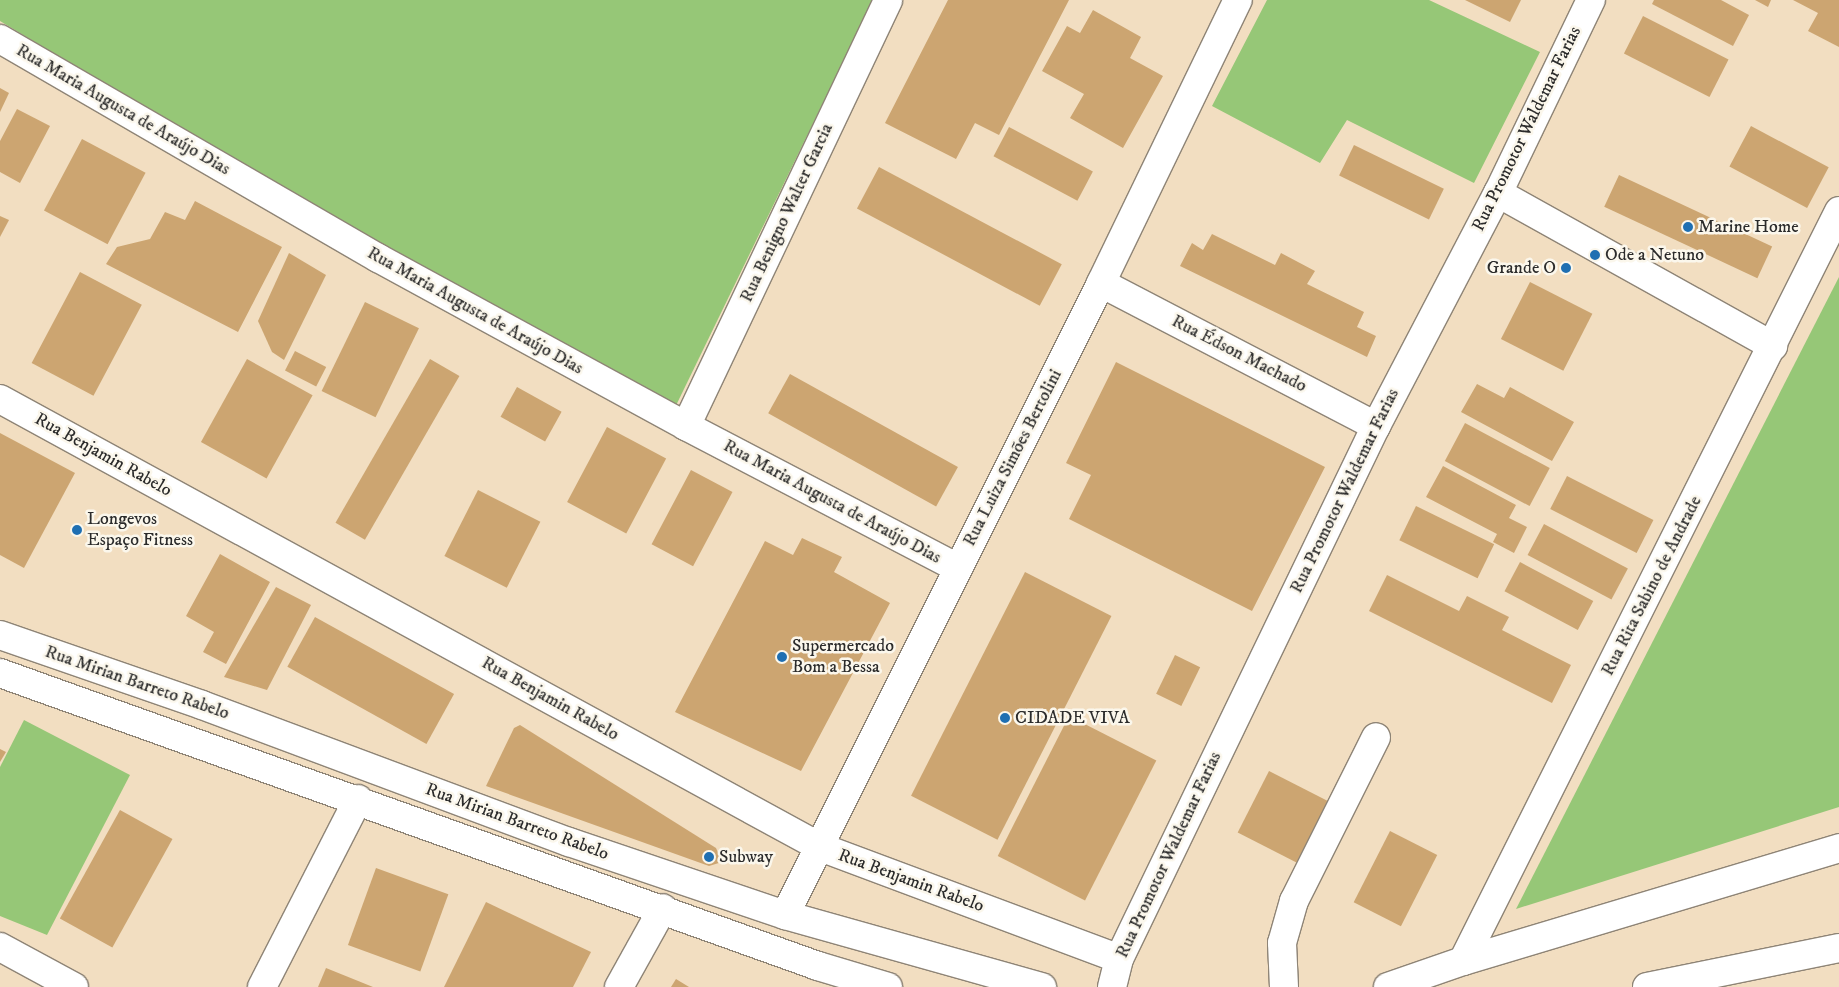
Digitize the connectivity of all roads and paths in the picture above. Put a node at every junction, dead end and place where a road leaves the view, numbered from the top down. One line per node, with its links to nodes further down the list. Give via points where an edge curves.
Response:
1 (888, 0): 10 (street, Rua Benigno Walter Garcia)
2 (1238, 0): 7 (street, Rua Luiza Simões Bertolini)
3 (1591, 0): 5 (street, Rua Promotor Waldemar Farias)
4 (0, 39): 10 (street, Rua Maria Augusta de Araújo Dias, via 378,258)
5 (1498, 193): 8 (street); 11 (street, Rua Promotor Waldemar Farias)
6 (1839, 211): 8 (street, Rua Rita Sabino de Andrade)
7 (1101, 283): 11 (street, Rua Édson Machado); 12 (street, Rua Luiza Simões Bertolini)
8 (1773, 346): 24 (street, Rua Rita Sabino de Andrade)
9 (0, 399): 17 (street, Rua Benjamin Rabelo)
10 (686, 426): 12 (street, Rua Maria Augusta de Araújo Dias)
11 (1376, 426): 23 (street, Rua Promotor Waldemar Farias)
12 (958, 568): 17 (street, Rua Luiza Simões Bertolini)
13 (0, 635): 20 (street, Rua Mirian Barreto Rabelo, via 568,842)
14 (0, 673): 16 (street, Rua Mirian Barreto Rabelo)
15 (1376, 737): 31 (street, via 1294,901 1282,943)
16 (358, 799): 19 (street, Rua Mirian Barreto Rabelo); 26 (street)
17 (820, 847): 20 (street, Rua Luiza Simões Bertolini); 23 (street, Rua Benjamin Rabelo)
18 (1839, 848): 24 (street)
19 (662, 908): 27 (street); 28 (street, Rua Mirian Barreto Rabelo, via 818,966)
20 (785, 915): 29 (street, Rua Mirian Barreto Rabelo)
21 (0, 947): 25 (street)
22 (1839, 948): 33 (street)
23 (1119, 958): 30 (street, Rua Promotor Waldemar Farias)
24 (1463, 961): 32 (street)
25 (74, 987)
26 (262, 987)
27 (620, 987)
28 (888, 987)
29 (1042, 987)
30 (1112, 987)
31 (1284, 987)
32 (1388, 987)
33 (1647, 987)

